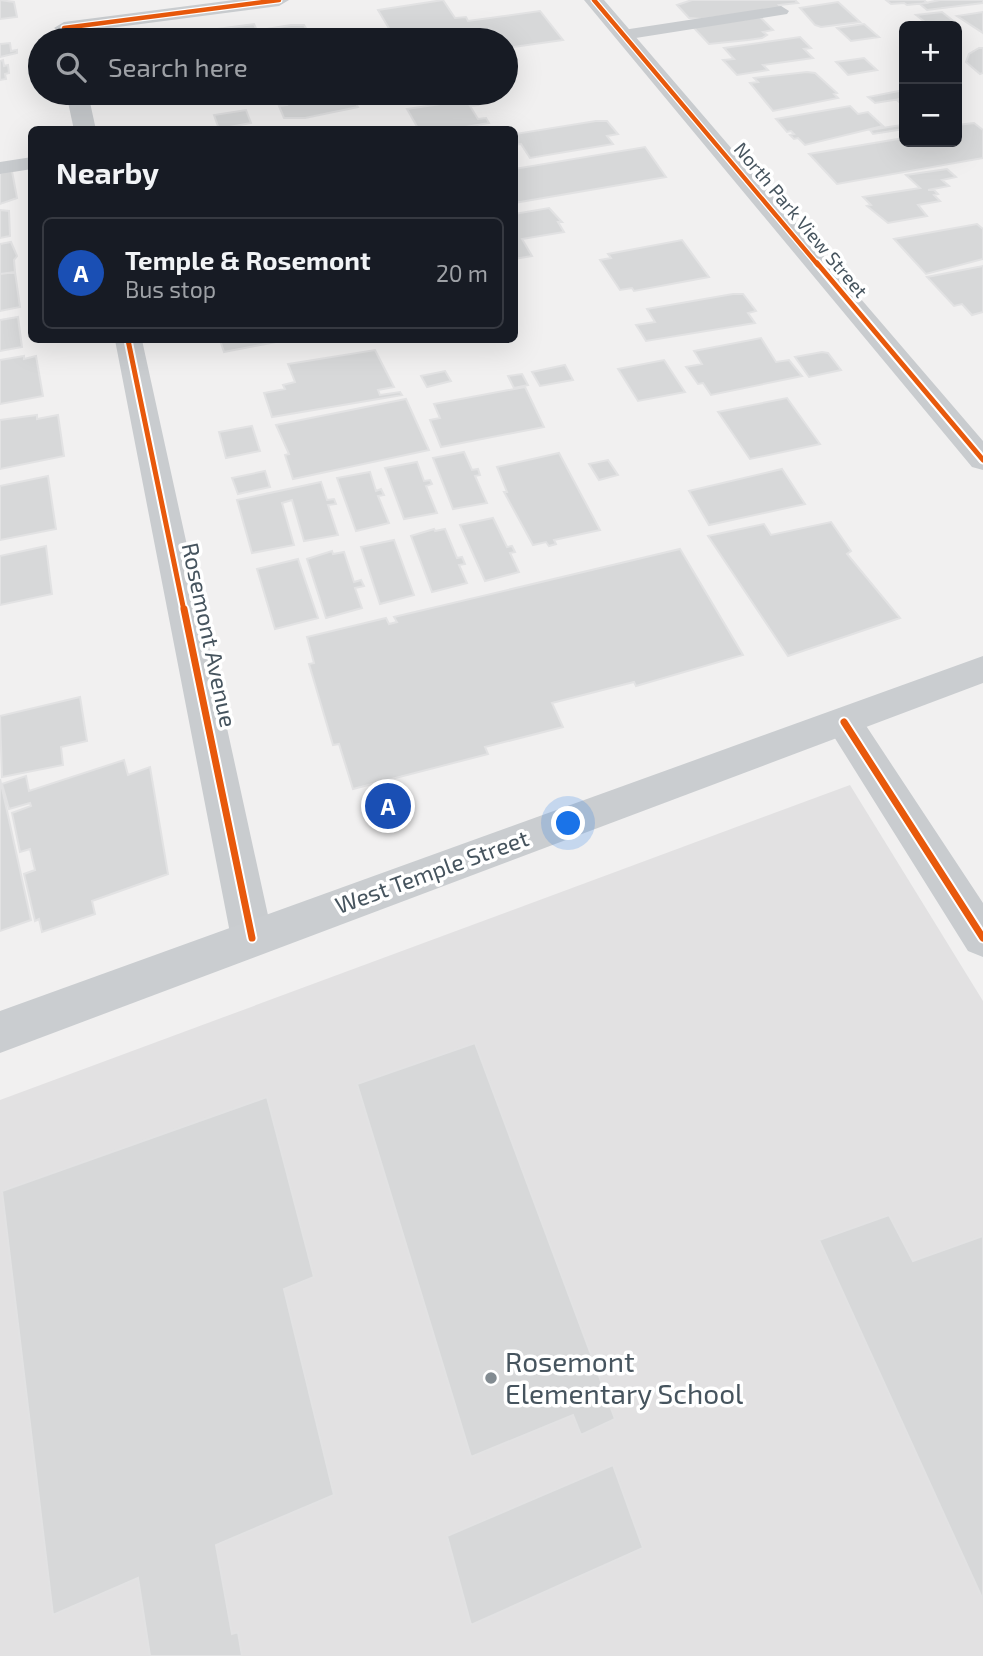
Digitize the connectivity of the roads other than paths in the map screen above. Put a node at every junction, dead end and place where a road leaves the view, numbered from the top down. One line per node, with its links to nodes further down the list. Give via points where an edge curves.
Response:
1 (279, 0): 4 (street)
2 (594, 0): 5 (street, North Park View Street)
3 (780, 11): 5 (lane)
4 (63, 26)
5 (623, 35): 11 (street, North Park View Street)
6 (80, 105): 7 (street)
7 (84, 126)
8 (28, 164): 9 (lane)
9 (0, 168)
10 (129, 343): 14 (street, Rosemont Avenue)
11 (983, 460)
12 (983, 669): 13 (main road, West Temple Street)
13 (844, 722): 14 (main road, West Temple Street); 15 (street)
14 (252, 938): 16 (main road, West Temple Street)
15 (983, 938)
16 (0, 1032)

